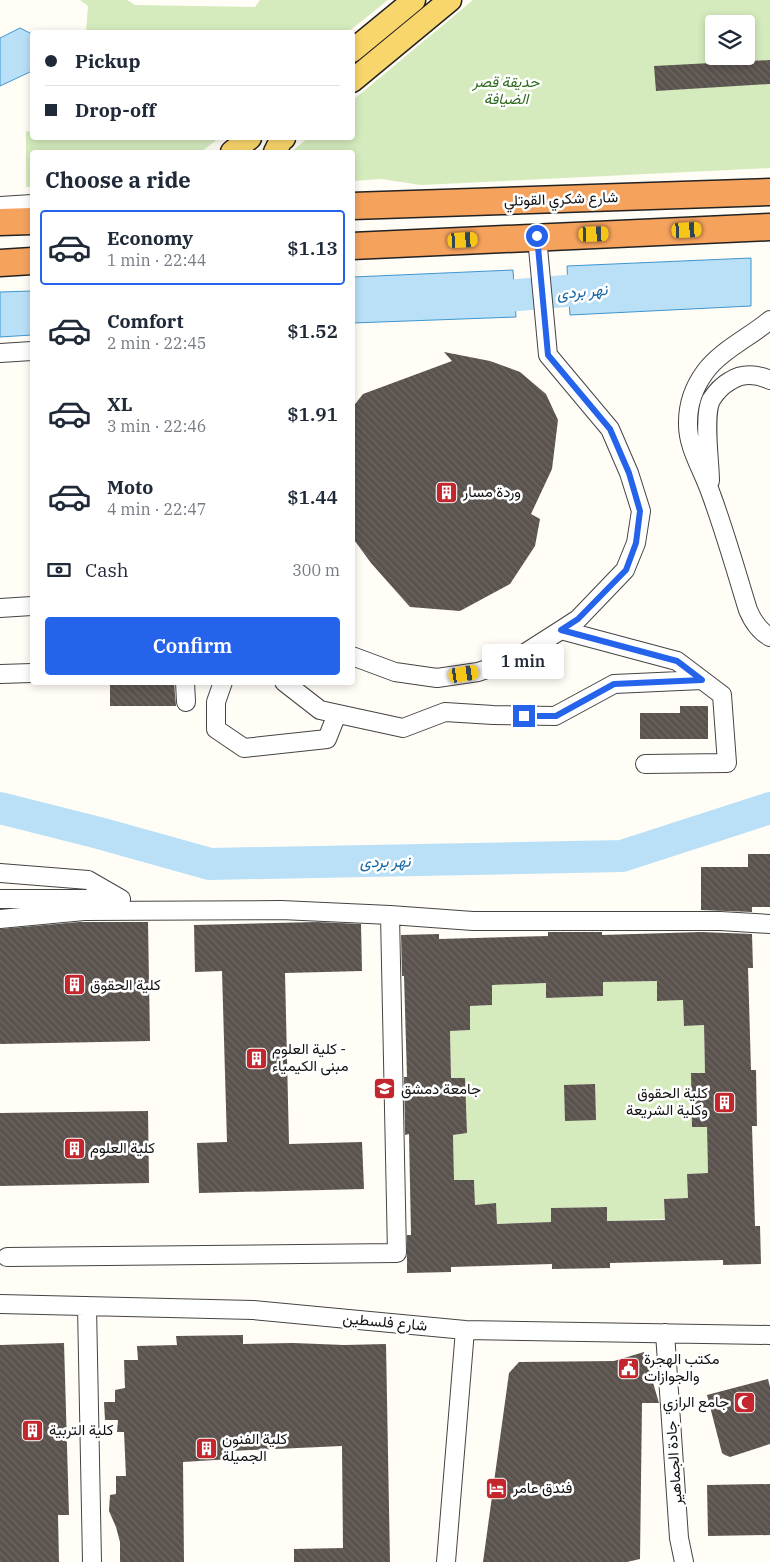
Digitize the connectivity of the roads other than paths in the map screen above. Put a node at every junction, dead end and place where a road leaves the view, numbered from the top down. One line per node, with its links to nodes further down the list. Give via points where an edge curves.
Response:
1 (414, 0): 3 (main road)
2 (450, 0): 4 (main road)
3 (355, 49)
4 (355, 79)
5 (247, 140): 6 (main road)
6 (235, 150)
7 (770, 192): 9 (highway, شارع شكري القوتلي)
8 (30, 204): 10 (street)
9 (355, 205)
10 (0, 206)
11 (30, 221): 12 (highway)
12 (0, 222)
13 (770, 226): 14 (highway)
14 (744, 228): 15 (highway); 16 (street)
15 (537, 236): 17 (highway); 27 (street, via 548,355 610,429 629,473 640,511 636,543 626,570 578,619)
16 (770, 236)
17 (355, 246)
18 (30, 261): 19 (highway)
19 (0, 263)
20 (770, 320): 24 (street, via 719,357 695,386 687,423 690,442)
21 (30, 351): 22 (street)
22 (0, 353)
23 (770, 380): 24 (street, via 752,375 735,378 720,387 710,402)
24 (711, 492): 28 (street, via 752,620)
25 (30, 606): 26 (street)
26 (0, 608)
27 (561, 630): 29 (street, via 514,660 478,672 437,678 395,672); 32 (street, via 677,661)
28 (770, 637)
29 (355, 657)
30 (30, 673): 31 (street)
31 (0, 674)
32 (702, 680): 37 (street, via 614,684 556,716 444,712 403,728); 38 (street, via 722,695 727,763)
33 (185, 685): 36 (street)
34 (222, 685): 37 (street, via 216,702 216,729 244,748 327,739)
35 (288, 685): 37 (street, via 320,710)
36 (186, 702)
37 (337, 714)
38 (645, 764)
39 (0, 873): 40 (street, via 88,880 121,899)
40 (0, 899)
41 (390, 915): 42 (street, via 281,910 94,911); 43 (street, via 473,921); 44 (street, via 398,1254)
42 (0, 919)
43 (770, 924)
44 (7, 1257)
45 (0, 1304): 46 (street, شارع فلسطين)
46 (87, 1306): 47 (street, شارع فلسطين, via 252,1310); 50 (street)
47 (465, 1330): 48 (street, شارع فلسطين); 51 (street)
48 (665, 1333): 49 (street, شارع فلسطين); 52 (street, جادة الجماهير, via 678,1538)
49 (770, 1334)
50 (92, 1562)
51 (446, 1562)
52 (684, 1562)

